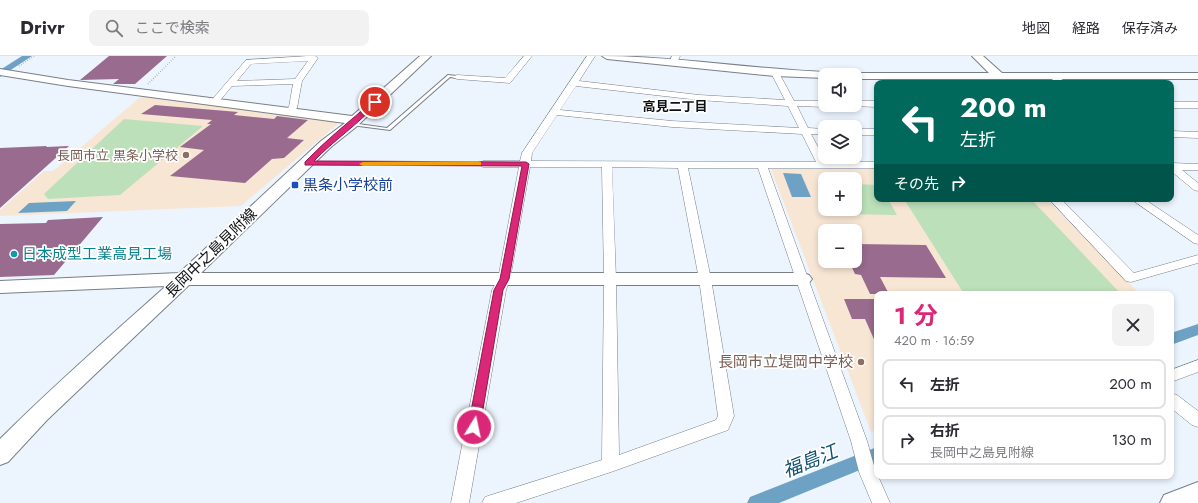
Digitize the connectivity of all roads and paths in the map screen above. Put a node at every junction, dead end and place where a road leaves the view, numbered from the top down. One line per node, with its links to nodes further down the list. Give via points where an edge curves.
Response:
1 (176, 56): 19 (path)
2 (426, 56): 29 (street, 長岡中之島見附線)
3 (528, 56): 11 (street, via 507,80)
4 (591, 56): 17 (street)
5 (607, 56): 7 (street)
6 (977, 56): 14 (street)
7 (675, 59): 9 (street)
8 (0, 72): 19 (street)
9 (775, 73): 10 (street); 21 (street)
10 (818, 75)
11 (457, 76): 29 (lane, via 449,76 388,129)
12 (862, 76): 14 (street)
13 (1198, 76): 15 (street)
14 (1000, 77): 15 (street)
15 (1058, 80)
16 (298, 81): 18 (street); 18 (street, via 314,58 248,62); 27 (street, via 293,108)
17 (574, 83): 21 (street, via 688,97); 28 (street)
18 (230, 84): 20 (street)
19 (139, 92): 20 (street)
20 (214, 102): 27 (street)
21 (791, 104): 22 (street); 30 (street)
22 (818, 104)
23 (862, 104): 24 (street)
24 (874, 104)
25 (1174, 105): 26 (street)
26 (1198, 105)
27 (288, 112): 29 (street)
28 (555, 112): 30 (street, via 672,124); 39 (street, via 527,153)
29 (353, 122): 37 (street, 長岡中之島見附線)
30 (806, 132): 31 (street); 36 (street)
31 (818, 132)
32 (862, 132): 33 (street)
33 (874, 132)
34 (1174, 134): 35 (street)
35 (1198, 135)
36 (818, 156)
37 (308, 163): 38 (lane); 58 (street, 長岡中之島見附線)
38 (482, 164): 39 (street)
39 (526, 164): 40 (street); 54 (street)
40 (607, 164): 41 (street); 55 (street)
41 (682, 164): 45 (street); 56 (street)
42 (822, 164): 45 (street)
43 (862, 164): 44 (street)
44 (874, 164)
45 (762, 165): 57 (street)
46 (1174, 167): 47 (street)
47 (1198, 167)
48 (1174, 169): 49 (street)
49 (1198, 188)
50 (1058, 202): 53 (street, via 1131,278)
51 (1141, 202): 52 (street)
52 (1198, 240)
53 (1198, 259)
54 (504, 279): 55 (street); 58 (street); 67 (street, via 499,290)
55 (610, 279): 56 (street); 65 (street)
56 (704, 279): 57 (street); 65 (street, via 726,416 722,425)
57 (803, 279): 69 (street, via 868,472)
58 (184, 280): 59 (street); 64 (street, 長岡中之島見附線, via 78,376)
59 (0, 287)
60 (1198, 366): 61 (street)
61 (1174, 375)
62 (1174, 401): 63 (street)
63 (1198, 420)
64 (0, 455)
65 (611, 465): 68 (street)
66 (1198, 493): 70 (street)
67 (460, 503)
68 (491, 503)
69 (881, 503)
70 (1173, 503)

